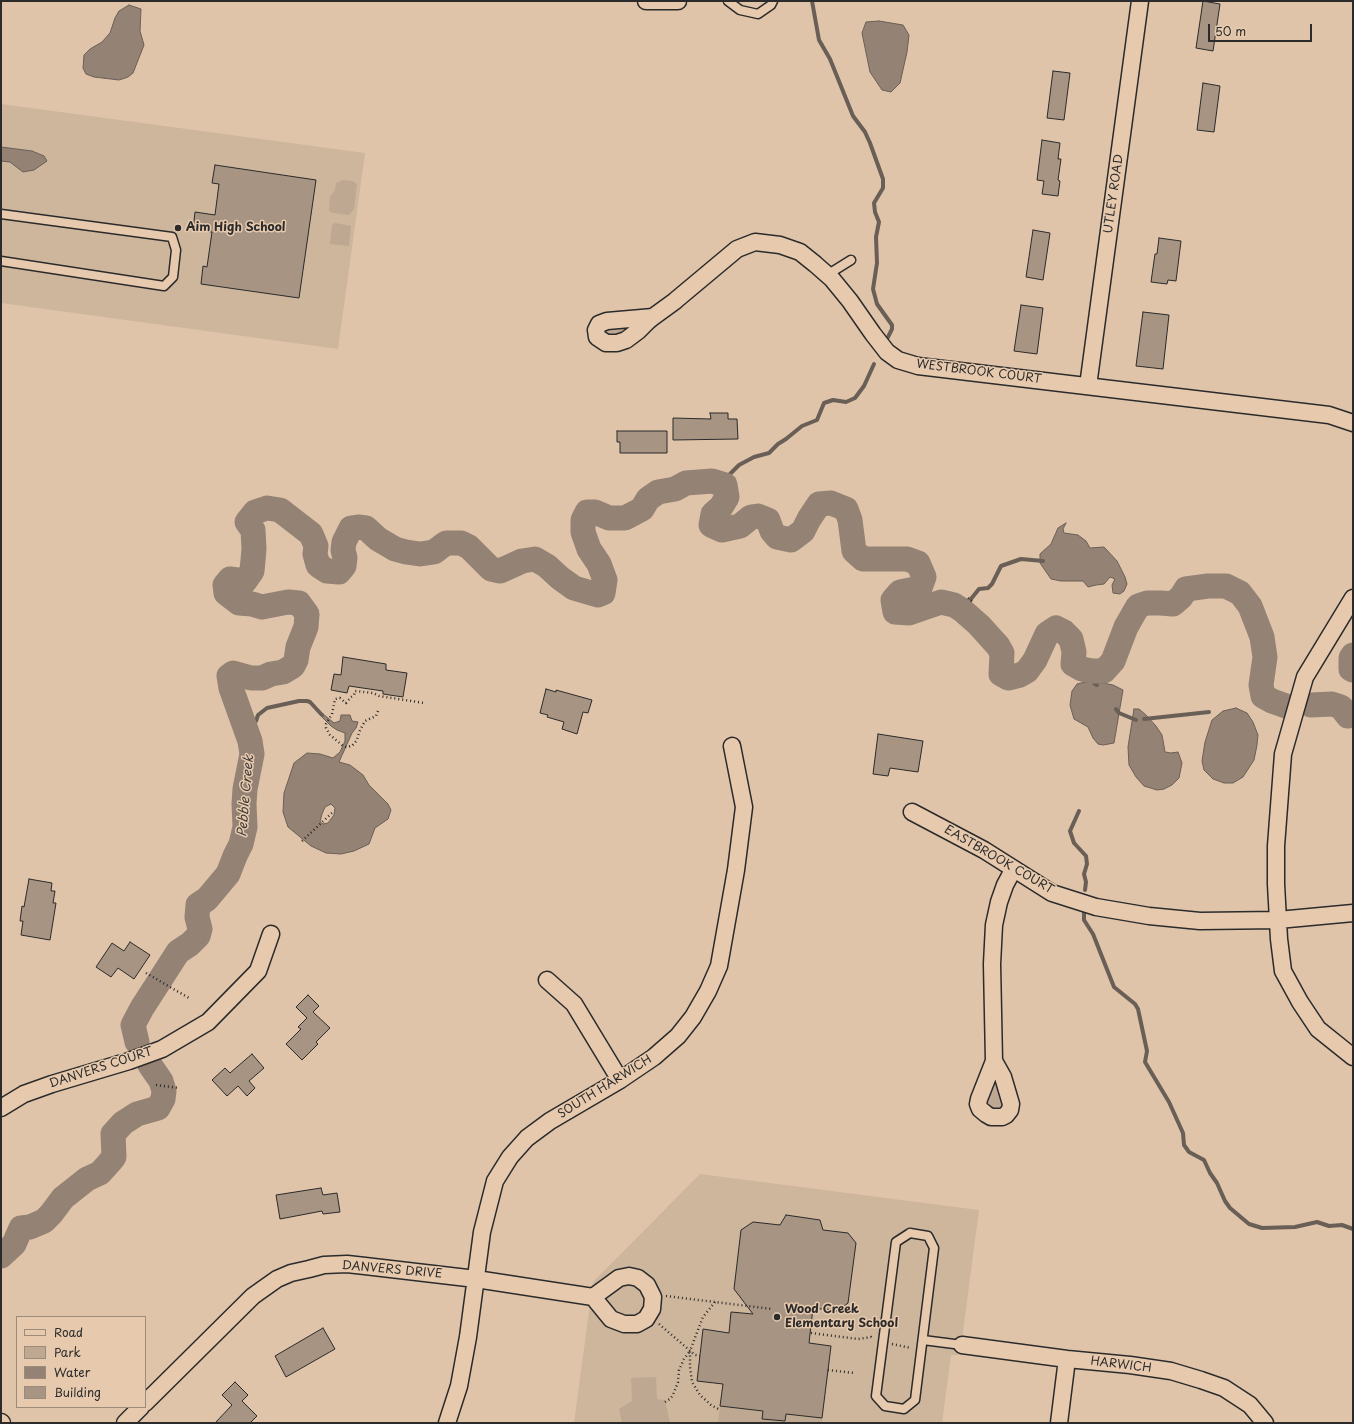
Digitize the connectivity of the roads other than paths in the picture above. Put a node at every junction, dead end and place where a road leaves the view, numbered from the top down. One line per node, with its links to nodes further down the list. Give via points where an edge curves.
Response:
1 (646, 1): 2 (street)
2 (678, 1)
3 (728, 1): 4 (lane, via 740,10 758,14)
4 (773, 1)
5 (1140, 1): 11 (street, UTLEY ROAD)
6 (1, 214): 8 (lane, via 172,237 176,250 172,277 164,286)
7 (850, 260): 9 (lane)
8 (1, 261)
9 (827, 275): 10 (street, WESTBROOK COURT, via 800,252 780,245 755,242 737,249); 11 (street, WESTBROOK COURT, via 887,352 898,360 918,366)
10 (653, 317)
11 (1088, 386): 12 (street, WESTBROOK COURT, via 1329,415)
12 (1353, 422)
13 (1353, 598): 18 (street, via 1305,678 1283,754 1276,846)
14 (732, 746): 23 (street, SOUTH HARWICH, via 744,807 719,966 697,1010 678,1036 654,1057)
15 (912, 812): 16 (street, EASTBROOK COURT, via 977,846)
16 (1013, 870): 18 (street, EASTBROOK COURT, via 1052,893 1096,906 1149,916 1200,921); 22 (street, via 1001,897 994,925)
17 (1353, 913): 18 (street, EASTBROOK COURT)
18 (1278, 920): 21 (street, via 1283,971 1318,1029)
19 (271, 934): 24 (street, DANVERS COURT, via 258,971 208,1022 162,1049 24,1094)
20 (547, 980): 23 (street, via 574,1004)
21 (1353, 1057)
22 (994, 1061)
23 (620, 1080): 25 (street, SOUTH HARWICH, via 550,1121 527,1138 510,1157 495,1181 488,1205)
24 (1, 1108)
25 (476, 1279): 26 (street, DANVERS DRIVE); 30 (street, DANVERS DRIVE, via 347,1264 324,1265 291,1273 267,1285 248,1300); 33 (street, SOUTH HARWICH, via 462,1372)
26 (594, 1297)
27 (923, 1340): 27 (lane, via 934,1248 928,1236 910,1233 896,1242 876,1396 885,1406 904,1409 915,1400); 28 (lane)
28 (962, 1345): 29 (street, HARWICH)
29 (1067, 1359): 34 (street); 35 (street, HARWICH, via 1171,1371 1201,1380 1224,1388 1250,1405)
30 (146, 1402)
31 (140, 1408): 32 (street)
32 (125, 1423)
33 (447, 1423)
34 (1059, 1423)
35 (1265, 1423)

